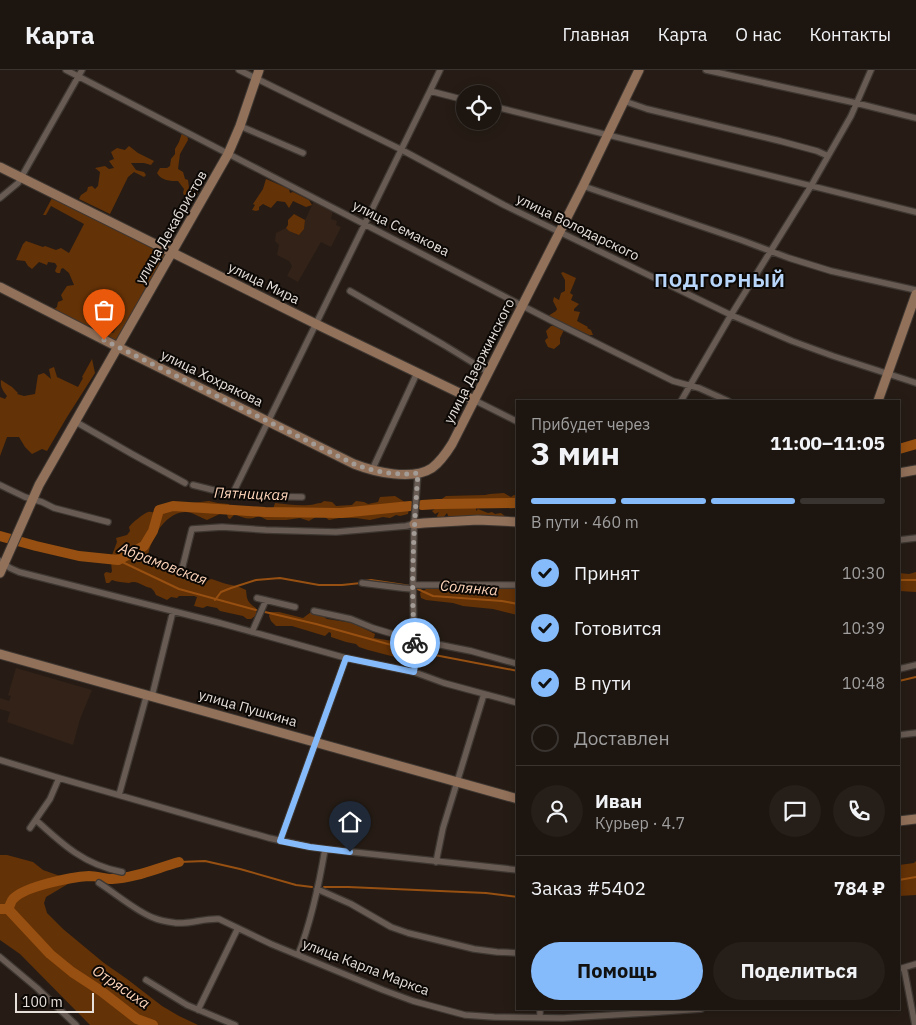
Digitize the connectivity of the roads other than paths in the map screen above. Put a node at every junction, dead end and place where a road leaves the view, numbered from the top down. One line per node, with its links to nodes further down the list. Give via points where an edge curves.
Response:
1 (66, 70): 9 (street, улица Семакова)
2 (82, 70): 9 (street)
3 (239, 70): 8 (street, улица Володарского)
4 (440, 70): 10 (street)
5 (639, 70): 12 (street, улица Дзержинского)
6 (706, 70): 13 (street)
7 (871, 70): 13 (street)
8 (258, 74): 16 (street, улица Декабристов); 18 (street, улица Володарского)
9 (79, 77): 20 (street, улица Семакова); 23 (street)
10 (430, 92): 11 (street); 18 (street)
11 (456, 98)
12 (624, 101): 17 (street, улица Дзержинского); 21 (street)
13 (856, 103): 15 (street); 21 (street)
14 (501, 108): 17 (street)
15 (916, 118)
16 (240, 126): 19 (street); 20 (street, улица Декабристов)
17 (608, 134): 24 (street, улица Дзержинского); 25 (street)
18 (402, 150): 28 (street); 29 (street, улица Володарского)
19 (304, 153)
20 (228, 154): 28 (street, улица Семакова); 31 (street, улица Декабристов)
21 (828, 156): 25 (street)
22 (0, 167): 23 (street, улица Мира)
23 (22, 177): 26 (street); 31 (street, улица Мира)
24 (583, 186): 29 (street, улица Дзержинского); 30 (street)
25 (811, 186): 27 (street); 30 (street)
26 (0, 198)
27 (916, 212)
28 (365, 224): 35 (street, улица Семакова); 37 (street)
29 (559, 232): 35 (street, улица Дзержинского); 36 (street, улица Володарского)
30 (771, 252): 34 (street); 36 (street)
31 (172, 253): 37 (street, улица Мира); 38 (street, улица Декабристов)
32 (0, 287): 38 (street, улица Хохрякова)
33 (350, 291): 39 (street)
34 (916, 292): 41 (street)
35 (522, 305): 39 (street, улица Дзержинского); 43 (street, улица Семакова, via 679,384)
36 (731, 315): 41 (street, улица Володарского, via 792,341); 43 (street)
37 (316, 324): 40 (street, улица Мира); 50 (street)
38 (118, 347): 49 (street, улица Декабристов); 50 (street, улица Хохрякова)
39 (488, 372): 44 (street, улица Дзержинского)
40 (417, 373): 44 (street, улица Мира); 51 (street)
41 (888, 373): 42 (street, улица Володарского); 47 (street)
42 (916, 383)
43 (690, 386): 45 (street); 46 (street, улица Семакова)
44 (474, 400): 48 (street, улица Мира); 53 (street, улица Дзержинского, via 442,458 432,468)
45 (682, 400)
46 (726, 400)
47 (878, 400)
48 (516, 421)
49 (76, 422): 55 (street); 60 (street, улица Декабристов)
50 (268, 422): 51 (street, улица Хохрякова, via 344,460); 58 (street)
51 (372, 470): 53 (street, улица Хохрякова)
52 (916, 470): 54 (street)
53 (418, 473): 63 (street)
54 (900, 473)
55 (185, 483)
56 (0, 485): 60 (street)
57 (193, 486): 58 (street)
58 (232, 493): 59 (street)
59 (302, 497)
60 (32, 499): 61 (street); 66 (street, улица Декабристов)
61 (108, 522)
62 (516, 522): 63 (street, via 478,520)
63 (414, 524): 68 (street, via 336,532 222,527 192,529); 71 (street)
64 (916, 538): 65 (street)
65 (900, 540)
66 (4, 560): 67 (street); 75 (street, via 10,568 20,572)
67 (0, 573)
68 (181, 573)
69 (362, 583): 71 (street)
70 (516, 586): 71 (street)
71 (413, 587): 78 (street)
72 (257, 598): 73 (street)
73 (266, 600): 74 (street); 77 (street)
74 (295, 606)
75 (173, 611): 77 (street); 86 (street)
76 (314, 611): 78 (street, via 351,619)
77 (252, 632): 80 (street)
78 (414, 640): 81 (street); 84 (street)
79 (0, 654): 86 (street, улица Пушкина)
80 (346, 658): 84 (street); 90 (street)
81 (516, 663)
82 (916, 665): 83 (street)
83 (900, 669)
84 (414, 672): 85 (street)
85 (484, 694): 87 (street); 93 (street)
86 (149, 695): 90 (street, улица Пушкина); 94 (street)
87 (516, 702)
88 (916, 733): 89 (street)
89 (900, 735)
90 (316, 742): 93 (street, улица Пушкина); 100 (street)
91 (0, 760): 92 (street)
92 (60, 778): 94 (street); 97 (street)
93 (457, 782): 95 (street, улица Пушкина); 102 (street)
94 (119, 795): 100 (street)
95 (516, 798)
96 (916, 819): 98 (street)
97 (36, 820): 99 (street); 104 (street, via 80,857)
98 (900, 821)
99 (30, 828)
100 (280, 841): 101 (street)
101 (325, 849): 102 (street); 106 (street)
102 (436, 862): 103 (street)
103 (516, 870)
104 (122, 872)
105 (98, 883): 107 (street, улица Карла Маркса, via 154,919 189,923 219,919)
106 (317, 889): 108 (street, via 408,933 474,949); 109 (street)
107 (238, 928): 109 (street, улица Карла Маркса); 114 (street)
108 (516, 953)
109 (298, 955): 117 (street, улица Карла Маркса, via 398,996 472,1019)
110 (0, 957): 118 (street)
111 (916, 964): 112 (street)
112 (901, 969): 120 (street)
113 (146, 980): 114 (street)
114 (198, 1010): 119 (street)
115 (540, 1010): 117 (street)
116 (688, 1010): 117 (street, улица Карла Маркса)
117 (540, 1017)
118 (76, 1025)
119 (234, 1025)
120 (915, 1025)

